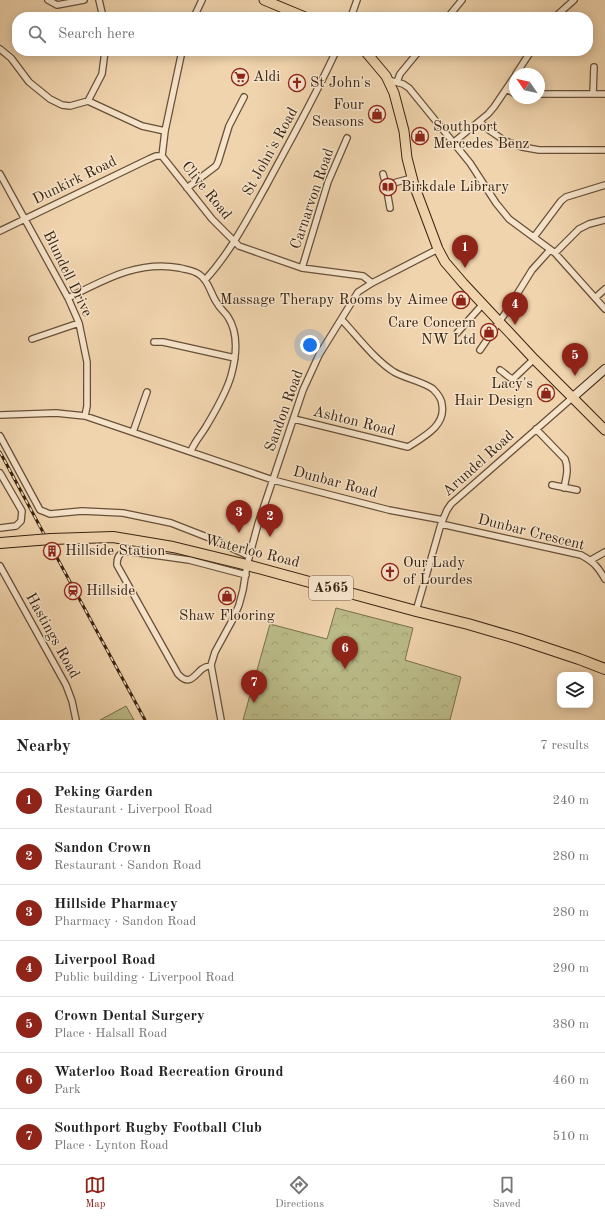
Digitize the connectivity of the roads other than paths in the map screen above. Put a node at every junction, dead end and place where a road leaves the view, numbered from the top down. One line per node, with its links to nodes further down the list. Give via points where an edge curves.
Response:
1 (48, 0): 2 (street, via 57,5)
2 (84, 0)
3 (99, 0): 9 (street)
4 (202, 0): 10 (street)
5 (264, 0): 11 (main road)
6 (357, 0): 12 (street)
7 (462, 0): 13 (street)
8 (574, 0): 14 (street)
9 (102, 12)
10 (196, 12)
11 (293, 12)
12 (353, 12)
13 (452, 12)
14 (561, 12)
15 (0, 49): 31 (street, via 11,58 29,82 50,99 70,106)
16 (104, 56): 31 (street, via 102,74)
17 (181, 56): 33 (street)
18 (334, 56): 49 (street, St John's Road, via 302,119)
19 (370, 56): 24 (main road)
20 (415, 56): 24 (street)
21 (528, 56): 22 (street)
22 (520, 68)
23 (594, 68): 28 (street)
24 (393, 81): 35 (street, via 408,88); 40 (main road)
25 (509, 86): 26 (street)
26 (507, 89): 32 (street)
27 (545, 94): 28 (street)
28 (593, 94): 29 (street)
29 (605, 94)
30 (244, 97): 43 (street, via 229,126 216,166)
31 (88, 101): 33 (street, via 142,126)
32 (480, 122): 35 (street); 36 (street, via 505,141 522,147 539,150)
33 (165, 131): 37 (street)
34 (347, 138): 52 (street, Carnarvon Road, via 328,182)
35 (454, 142): 48 (street, via 509,219)
36 (605, 150)
37 (162, 156): 43 (street, Clive Road); 45 (street, Dunkirk Road, via 156,156)
38 (0, 174): 45 (street, Blundell Drive)
39 (383, 174): 41 (street)
40 (412, 178): 41 (street); 50 (main road)
41 (386, 185): 44 (street)
42 (605, 185): 48 (street, via 566,197)
43 (187, 188): 49 (street, Clive Road)
44 (390, 208)
45 (25, 219): 47 (street, Dunkirk Road); 56 (street, Blundell Drive)
46 (605, 220): 51 (street, via 579,229)
47 (0, 231)
48 (534, 237): 51 (street)
49 (234, 241): 52 (street, Clive Road, via 244,249); 53 (street, St John's Road)
50 (438, 249): 54 (street, Sandon Road); 58 (main road, via 453,272)
51 (552, 251): 57 (street); 61 (street, via 532,270)
52 (302, 268): 54 (street, Clive Road, via 364,276)
53 (205, 280): 56 (street, via 193,271 171,266 153,266 132,269); 67 (street, via 217,304 233,326)
54 (372, 283): 60 (street, Sandon Road, via 358,292)
55 (605, 290): 57 (street)
56 (68, 298): 62 (street, Blundell Drive)
57 (595, 298): 59 (street)
58 (483, 304): 61 (main road); 63 (street)
59 (605, 309)
60 (342, 320): 75 (street, Sandon Road, via 319,354 303,390); 75 (street, Ashton Road, via 383,364 395,373 433,389 442,400 441,418 436,427 408,447)
61 (499, 322): 66 (street); 68 (main road)
62 (79, 323): 64 (street); 74 (street, Blundell Drive, via 87,362)
63 (457, 334)
64 (32, 339)
65 (154, 342): 67 (street)
66 (480, 350)
67 (235, 358): 80 (street, via 225,393)
68 (534, 359): 69 (street, via 513,379); 72 (main road)
69 (500, 370)
70 (605, 370): 72 (street)
71 (147, 392): 78 (street)
72 (572, 398): 76 (street, Arundel Road); 77 (main road)
73 (0, 416): 74 (street, Dunbar Road, via 56,413)
74 (85, 416): 78 (street, Dunbar Road)
75 (294, 419): 82 (street, Sandon Road)
76 (536, 429): 84 (street, via 568,464); 86 (street, Arundel Road, via 451,504)
77 (605, 430)
78 (133, 432): 80 (street, Dunbar Road)
79 (0, 436): 91 (street, via 40,510 50,514 82,511 123,513 171,524 212,539)
80 (191, 451): 82 (street, Dunbar Road)
81 (0, 473): 87 (street, via 22,511 21,521 16,526)
82 (273, 480): 86 (street, Dunbar Road); 91 (street, Sandon Road)
83 (552, 485): 84 (street)
84 (564, 488): 85 (street)
85 (577, 490)
86 (442, 522): 90 (street, Dunbar Crescent); 94 (street, Arundel Road)
87 (0, 528)
88 (0, 543): 91 (highway, Waterloo Road / A565, bridge, via 113,537 173,547)
89 (605, 552): 90 (street)
90 (591, 560): 93 (street, Dunbar Crescent)
91 (247, 565): 94 (highway, Waterloo Road / A565); 95 (street, Sandon Road, via 239,605 215,652); 95 (street, via 126,551 117,559 117,565 178,674 188,680 204,667)
92 (0, 566): 97 (street, Hastings Road, via 66,685)
93 (605, 579)
94 (416, 611): 96 (highway, Waterloo Road / A565, via 519,639)
95 (212, 665): 98 (street)
96 (605, 669)
97 (76, 720)
98 (221, 720)

